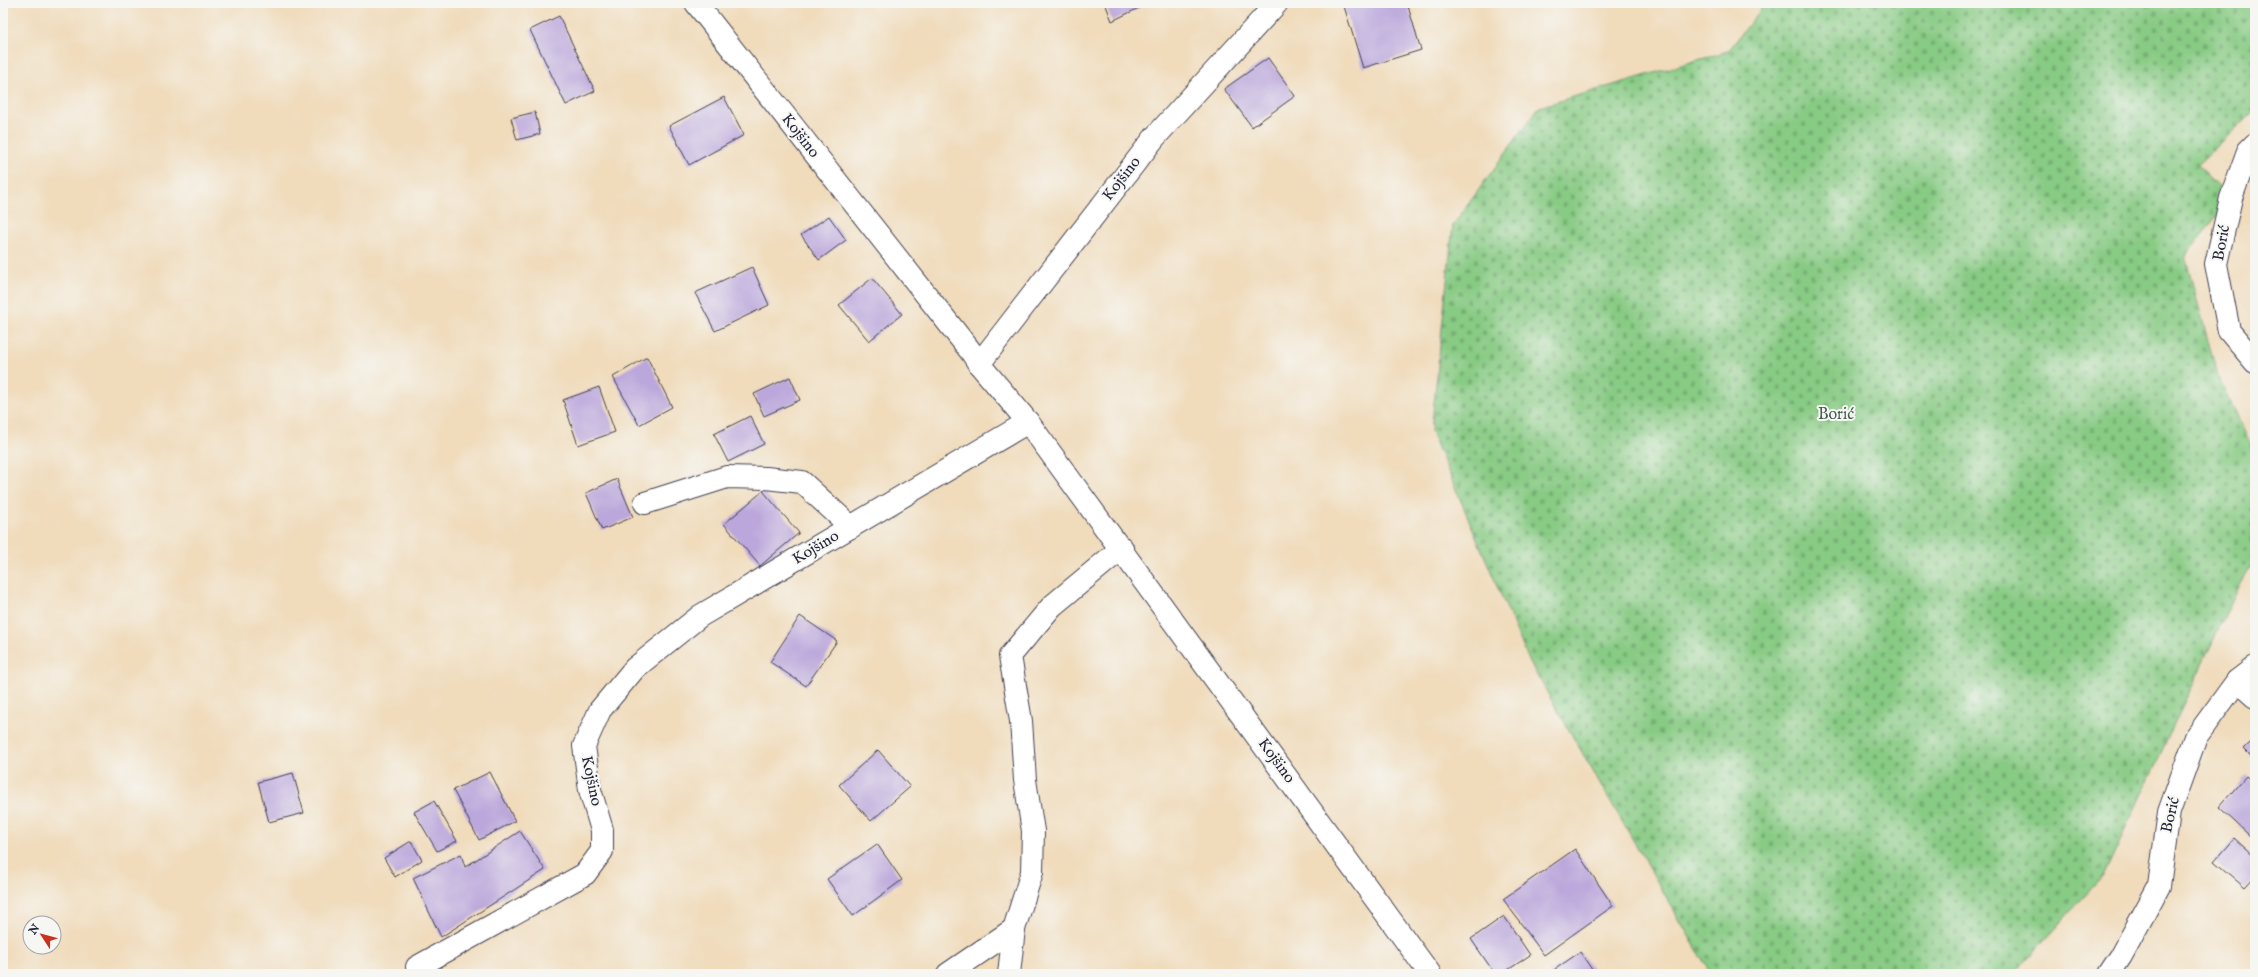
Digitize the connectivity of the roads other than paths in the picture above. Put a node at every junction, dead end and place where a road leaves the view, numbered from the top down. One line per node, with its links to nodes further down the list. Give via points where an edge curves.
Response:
1 (696, 3): 5 (street, Kojšino)
2 (1277, 3): 5 (street, Kojšino, via 1155,136)
3 (2255, 144): 4 (street, Borić, via 2248,151 2231,198 2216,264 2229,331)
4 (2255, 362)
5 (979, 364): 6 (street, Kojšino)
6 (1028, 422): 8 (street, Kojšino); 9 (street, Kojšino)
7 (645, 503): 8 (street, Kojšino, via 728,477 802,482)
8 (851, 527): 14 (street, Kojšino, via 700,616 635,668 600,710 584,746 590,790 602,830 602,851 585,874)
9 (1122, 548): 13 (street, via 1052,606 1010,656 1021,721 1025,780 1033,831 1032,872); 17 (street, Kojšino)
10 (2255, 667): 11 (street, Borić)
11 (2237, 680): 12 (street); 18 (street, Borić, via 2196,737 2169,812 2159,886 2122,956)
12 (2255, 697)
13 (1014, 929): 15 (street); 16 (street)
14 (417, 967)
15 (948, 974)
16 (1009, 974)
17 (1430, 974)
18 (2109, 974)

